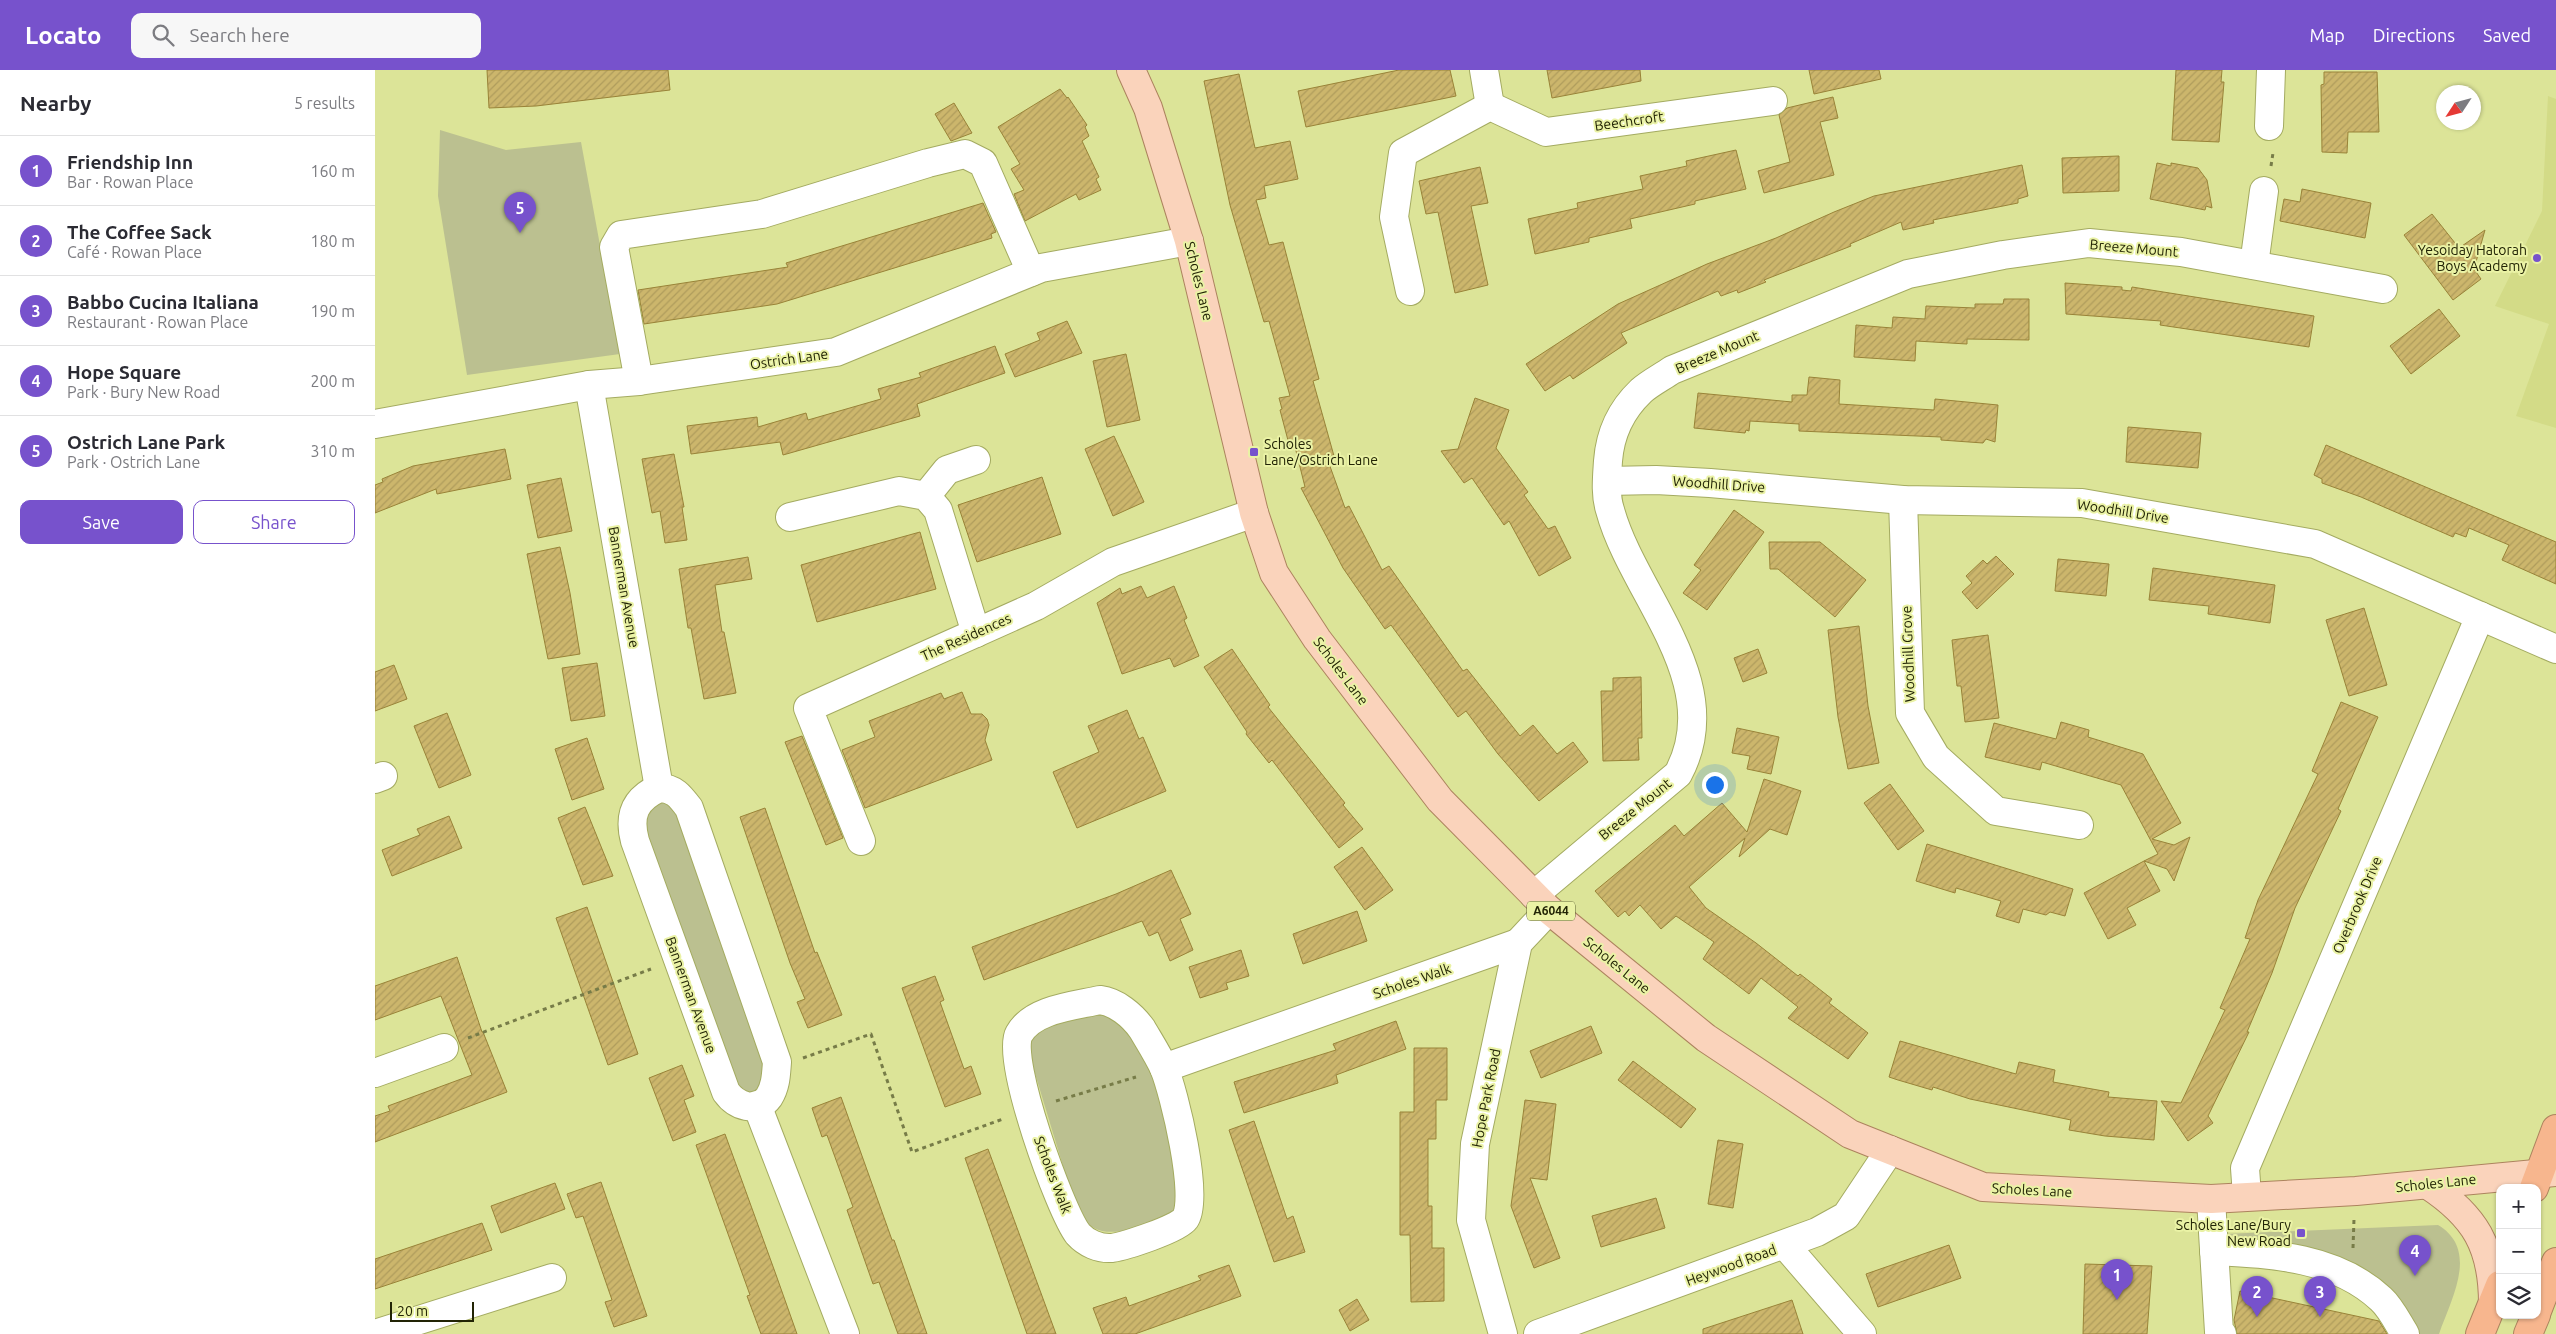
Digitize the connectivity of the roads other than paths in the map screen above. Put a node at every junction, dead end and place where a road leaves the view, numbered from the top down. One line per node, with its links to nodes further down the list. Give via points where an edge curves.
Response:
1 (1131, 70): 8 (main road, Scholes Lane / A6044, via 1148,108)
2 (1484, 70): 5 (street)
3 (2271, 70): 6 (street)
4 (1773, 101): 5 (street, Beechcroft, via 1546,132)
5 (1490, 106): 12 (street, via 1403,153 1394,217)
6 (2269, 126)
7 (2264, 190): 9 (street)
8 (1189, 241): 10 (street, Ostrich Lane); 20 (main road, Scholes Lane / A6044)
9 (2254, 265): 11 (street, Breeze Mount); 17 (street, Breeze Mount, via 2181,252 2089,243 2003,255 1908,274 1672,370 1641,391 1622,414 1610,442)
10 (1031, 272): 13 (street, Ostrich Lane, via 836,352); 13 (street, via 983,163 965,154 762,214 621,235 614,247)
11 (2383, 289)
12 (1410, 290)
13 (639, 381): 14 (street, Ostrich Lane)
14 (589, 385): 15 (street, Ostrich Lane); 25 (street, Bannerman Avenue)
15 (375, 424)
16 (976, 460): 18 (street, via 947,470)
17 (1607, 481): 19 (street, Woodhill Drive, via 1710,482); 28 (street, Breeze Mount, via 1609,508 1617,535 1675,646 1689,682 1692,718 1687,759 1678,774)
18 (926, 496): 21 (street, via 899,491); 23 (street, via 938,510)
19 (1903, 500): 22 (street, Woodhill Drive, via 2082,503 2315,544); 26 (street, Woodhill Grove, via 1911,713 1936,757 1996,811)
20 (1254, 513): 23 (street, The Residences, via 1113,562 1036,606); 28 (main road, Scholes Lane / A6044, via 1274,572 1317,639)
21 (790, 517)
22 (2480, 616): 24 (street, Woodhill Drive); 37 (street, Overbrook Drive, via 2245,1168)
23 (976, 633): 27 (street, The Residences, via 808,708)
24 (2556, 649)
25 (659, 788): 32 (street, via 669,788 689,808 777,1067 770,1096); 32 (street, Bannerman Avenue, via 638,802 631,814 635,840 725,1092 739,1104)
26 (2079, 825)
27 (861, 841)
28 (1534, 918): 30 (street, Scholes Walk); 34 (main road, Scholes Lane / A6044, via 1850,1134); 48 (street, Hope Park Road, via 1475,1144 1471,1220)
29 (443, 1048): 31 (street)
30 (1164, 1068): 30 (street, Scholes Walk, via 1179,1121 1189,1175 1189,1210 1184,1220 1161,1233 1111,1248 1099,1247 1079,1234 1058,1196 1029,1109 1017,1047 1018,1035 1031,1018 1100,1000 1113,1001 1141,1027)
31 (375, 1073)
32 (757, 1106): 47 (street)
33 (2556, 1129): 35 (highway)
34 (1890, 1150): 38 (main road, Scholes Lane / A6044, via 1983,1187); 39 (street, Heywood Road, via 1846,1216)
35 (2542, 1178): 36 (main road, Scholes Lane / A6044)
36 (2428, 1185): 37 (main road, Scholes Lane / A6044); 43 (main road, via 2463,1212 2476,1229 2485,1248)
37 (2247, 1196): 38 (main road, Scholes Lane / A6044)
38 (2211, 1199): 40 (street)
39 (1785, 1245): 49 (street, Heywood Road); 50 (street)
40 (2214, 1251): 51 (street, via 2219,1332); 52 (street, via 2273,1254 2328,1266 2351,1276 2383,1300)
41 (2556, 1262): 44 (highway)
42 (552, 1278): 46 (street)
43 (2496, 1295): 53 (highway)
44 (2541, 1301)
45 (2534, 1319): 54 (highway)
46 (375, 1334)
47 (845, 1334)
48 (1503, 1334)
49 (1538, 1334)
50 (1862, 1334)
51 (2222, 1334)
52 (2405, 1334)
53 (2481, 1334)
54 (2528, 1334)

